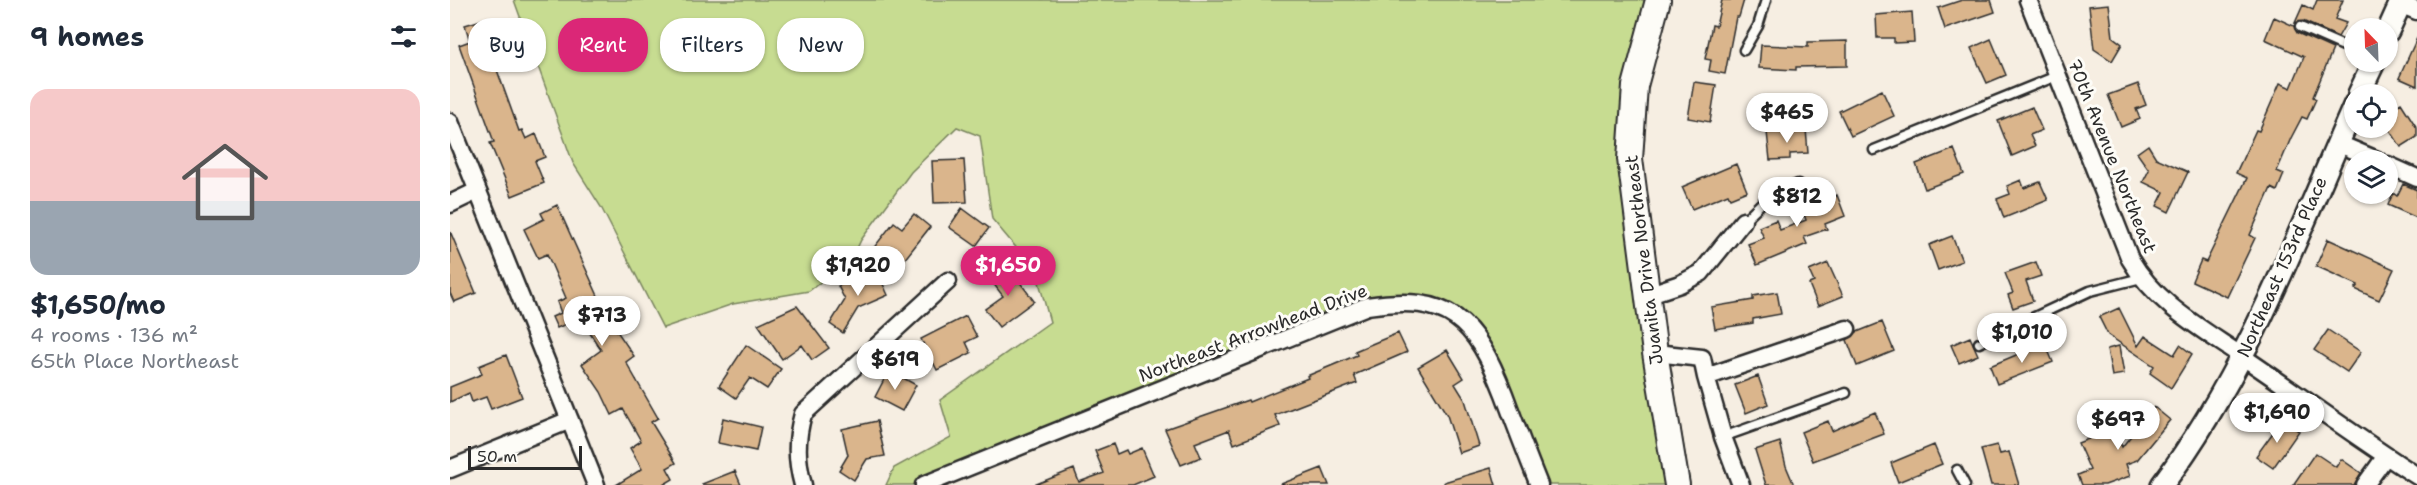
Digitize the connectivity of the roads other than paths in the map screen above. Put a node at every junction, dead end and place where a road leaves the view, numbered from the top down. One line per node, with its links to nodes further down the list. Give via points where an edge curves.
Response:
1 (1658, 0): 23 (main road, Juanita Drive Northeast, via 1635,86 1630,159)
2 (1766, 0): 8 (lane, via 1758,26)
3 (2028, 0): 9 (street, 70th Avenue Northeast)
4 (2406, 5): 5 (street)
5 (2397, 18)
6 (2300, 27): 7 (lane)
7 (2344, 46)
8 (1744, 50)
9 (2059, 75): 13 (lane); 21 (street, 70th Avenue Northeast, via 2126,250)
10 (450, 122): 18 (street)
11 (2344, 128): 12 (street, Northeast 153rd Place)
12 (2337, 143): 14 (street); 27 (street, Northeast 153rd Place)
13 (1874, 150)
14 (2353, 150)
15 (2398, 169): 16 (street)
16 (2417, 178)
17 (1798, 184): 20 (lane, via 1768,197)
18 (477, 191): 19 (street); 30 (street)
19 (450, 204)
20 (1743, 221): 23 (street, via 1701,273)
21 (2141, 278): 25 (lane, via 2090,291); 27 (street, 70th Avenue Northeast, via 2164,303)
22 (948, 281): 37 (street, via 803,414 797,437)
23 (1647, 295): 26 (main road, Juanita Drive Northeast)
24 (1847, 329): 28 (street)
25 (1979, 343)
26 (1655, 353): 28 (street, via 1702,358); 40 (main road, Juanita Drive Northeast)
27 (2242, 356): 32 (street, 70th Avenue Northeast); 43 (street, Northeast 153rd Place, via 2201,431)
28 (1706, 377): 31 (street)
29 (1846, 393): 31 (lane)
30 (570, 420): 33 (street); 36 (street)
31 (1723, 437): 41 (street)
32 (2386, 456): 35 (street, 70th Avenue Northeast); 44 (street)
33 (450, 469)
34 (1957, 470): 42 (lane)
35 (2417, 476)
36 (596, 485)
37 (802, 485)
38 (924, 485): 39 (street, Northeast Arrowhead Drive, via 1367,306 1395,301 1420,302 1437,308 1458,318 1475,333 1490,358)
39 (1539, 485)
40 (1677, 485)
41 (1741, 485)
42 (1965, 485)
43 (2162, 485)
44 (2365, 485)

